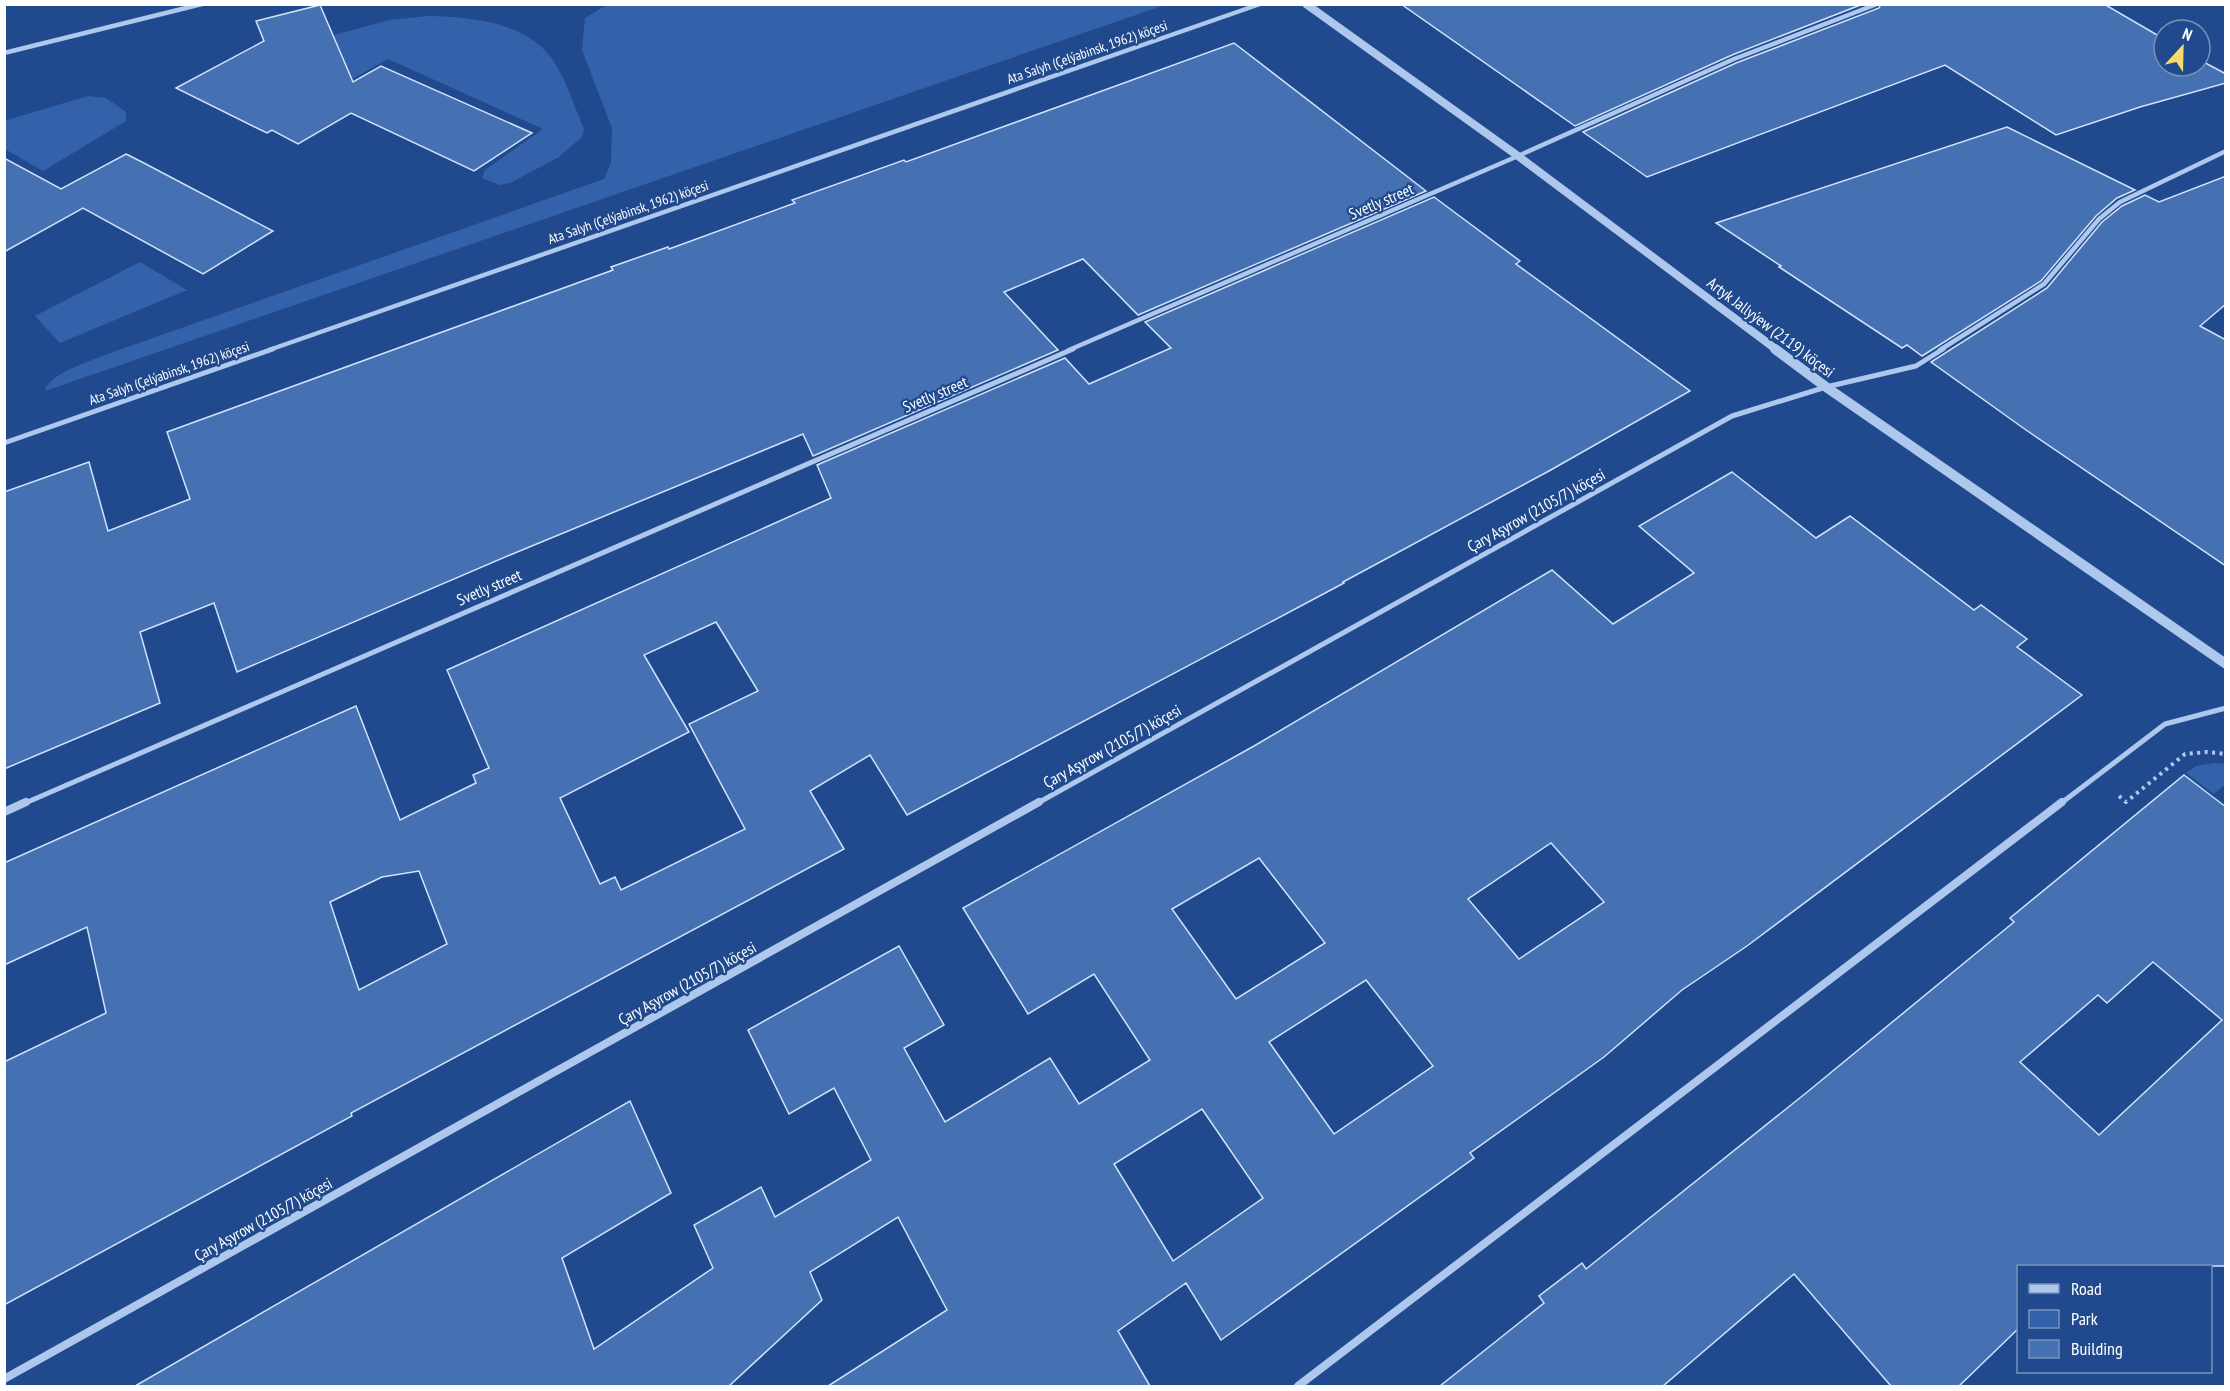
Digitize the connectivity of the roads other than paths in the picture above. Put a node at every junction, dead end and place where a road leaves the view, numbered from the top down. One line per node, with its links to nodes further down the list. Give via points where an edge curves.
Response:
1 (202, 4): 5 (street)
2 (1260, 4): 9 (street, Ata Salyh (Çelýabinsk, 1962) köçesi)
3 (1306, 4): 7 (street, Artyk Jallyýew (2119) köçesi)
4 (1877, 4): 7 (street, Svetly street, via 1734,59)
5 (4, 53)
6 (2226, 151): 8 (street, Çary Aşyrow (2105/7) köçesi, via 2120,202 2099,219 2044,284 1916,366)
7 (1518, 156): 8 (street, Artyk Jallyýew (2119) köçesi); 12 (street, Svetly street)
8 (1826, 387): 10 (street, Artyk Jallyýew (2119) köçesi); 13 (street, Çary Aşyrow (2105/7) köçesi, via 1732,416)
9 (4, 443)
10 (2226, 664)
11 (2226, 708): 14 (street, via 2165,724)
12 (4, 812)
13 (4, 1379)
14 (1298, 1386)

